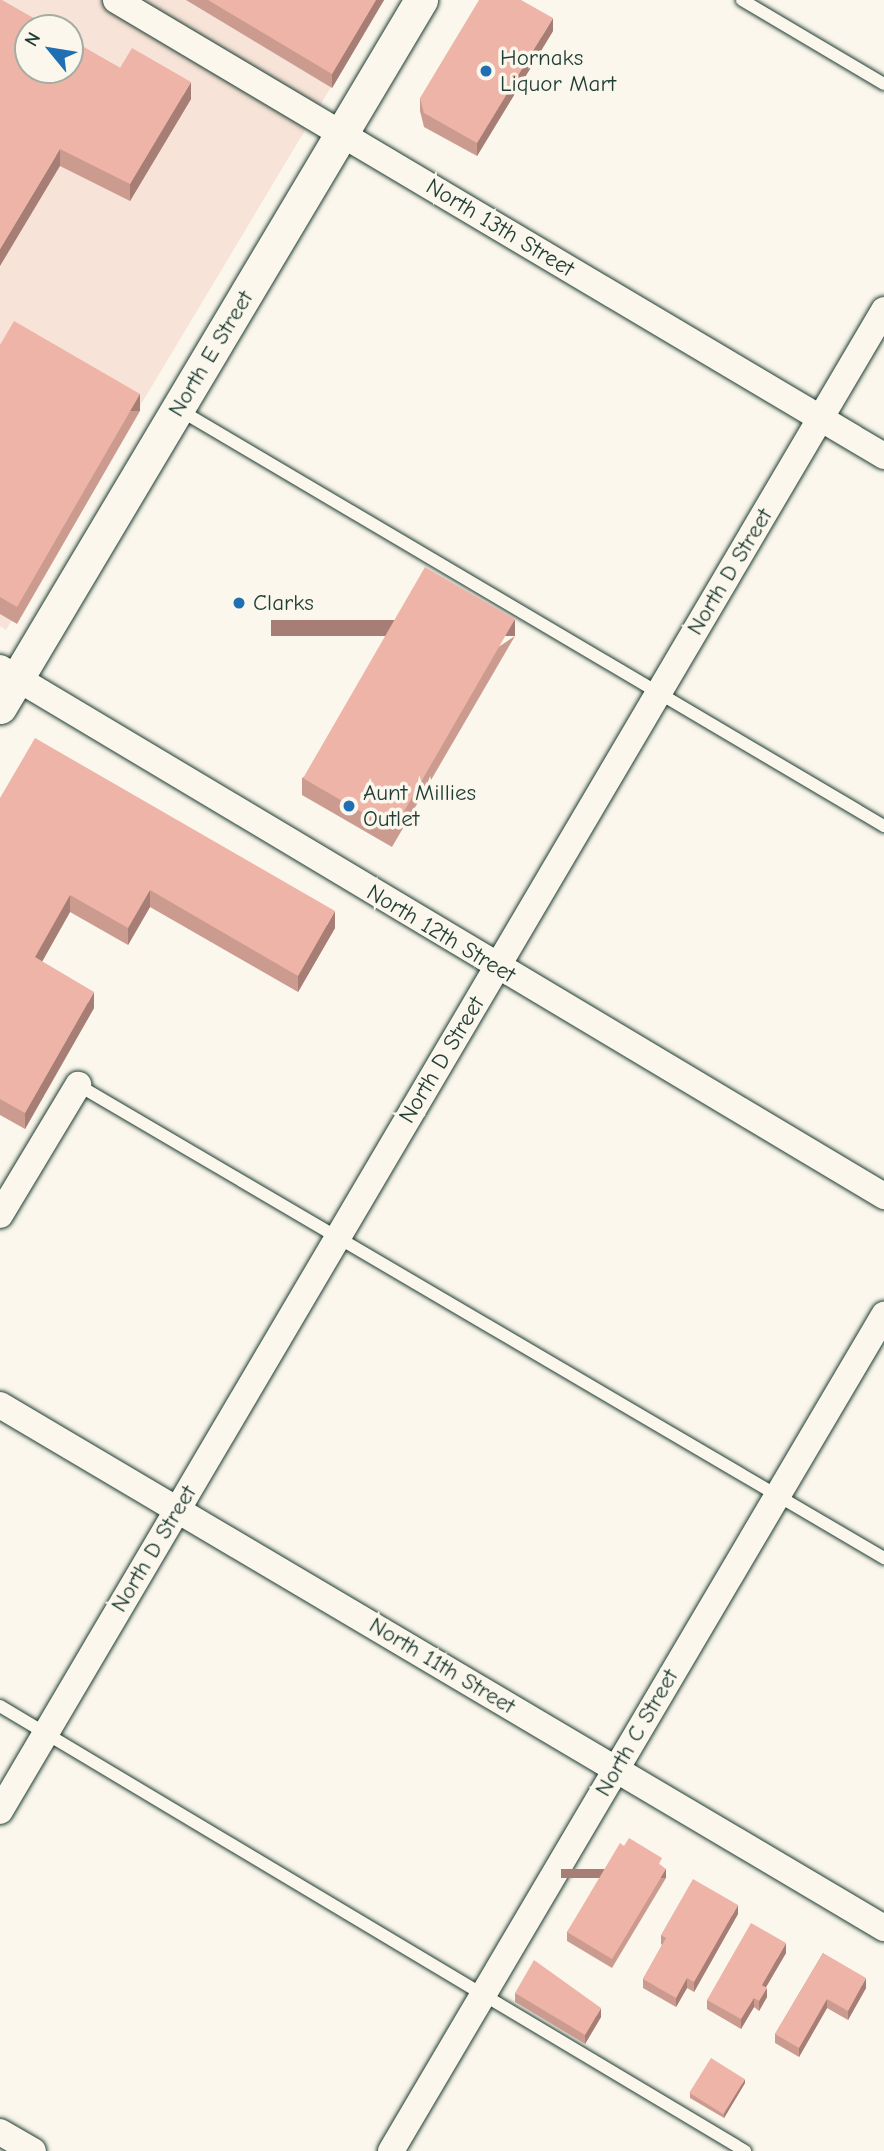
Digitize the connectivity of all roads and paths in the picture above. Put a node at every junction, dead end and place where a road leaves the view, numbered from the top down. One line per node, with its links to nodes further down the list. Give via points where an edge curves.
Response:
1 (116, 0): 5 (street, North 13th Street)
2 (421, 0): 5 (street, North E Street)
3 (742, 0): 4 (lane)
4 (884, 84)
5 (342, 133): 7 (street, North E Street); 8 (street, North 13th Street)
6 (884, 310): 8 (street, North D Street)
7 (178, 409): 10 (street, North E Street); 11 (lane)
8 (820, 418): 9 (street, North 13th Street); 11 (street, North D Street)
9 (884, 456)
10 (9, 673): 12 (street, North E Street); 14 (street, North 12th Street)
11 (660, 690): 13 (lane); 14 (street, North D Street)
12 (0, 708)
13 (884, 826)
14 (496, 968): 16 (street, North 12th Street); 18 (street, North D Street)
15 (78, 1085): 17 (street); 18 (lane)
16 (884, 1196)
17 (0, 1215)
18 (339, 1235): 21 (lane); 22 (street, North D Street)
19 (884, 1315): 21 (street, North C Street)
20 (0, 1405): 22 (street, North 11th Street)
21 (778, 1494): 23 (lane); 26 (street, North C Street)
22 (177, 1510): 25 (street, North D Street); 26 (street, North 11th Street)
23 (884, 1558)
24 (0, 1706): 25 (lane)
25 (45, 1733): 27 (street, North D Street); 29 (lane)
26 (616, 1769): 28 (street, North 11th Street); 29 (street, North C Street)
27 (0, 1811)
28 (884, 1928)
29 (482, 1996): 32 (street, North C Street); 33 (lane)
30 (0, 2132): 31 (street)
31 (33, 2151)
32 (391, 2151)
33 (746, 2151)

